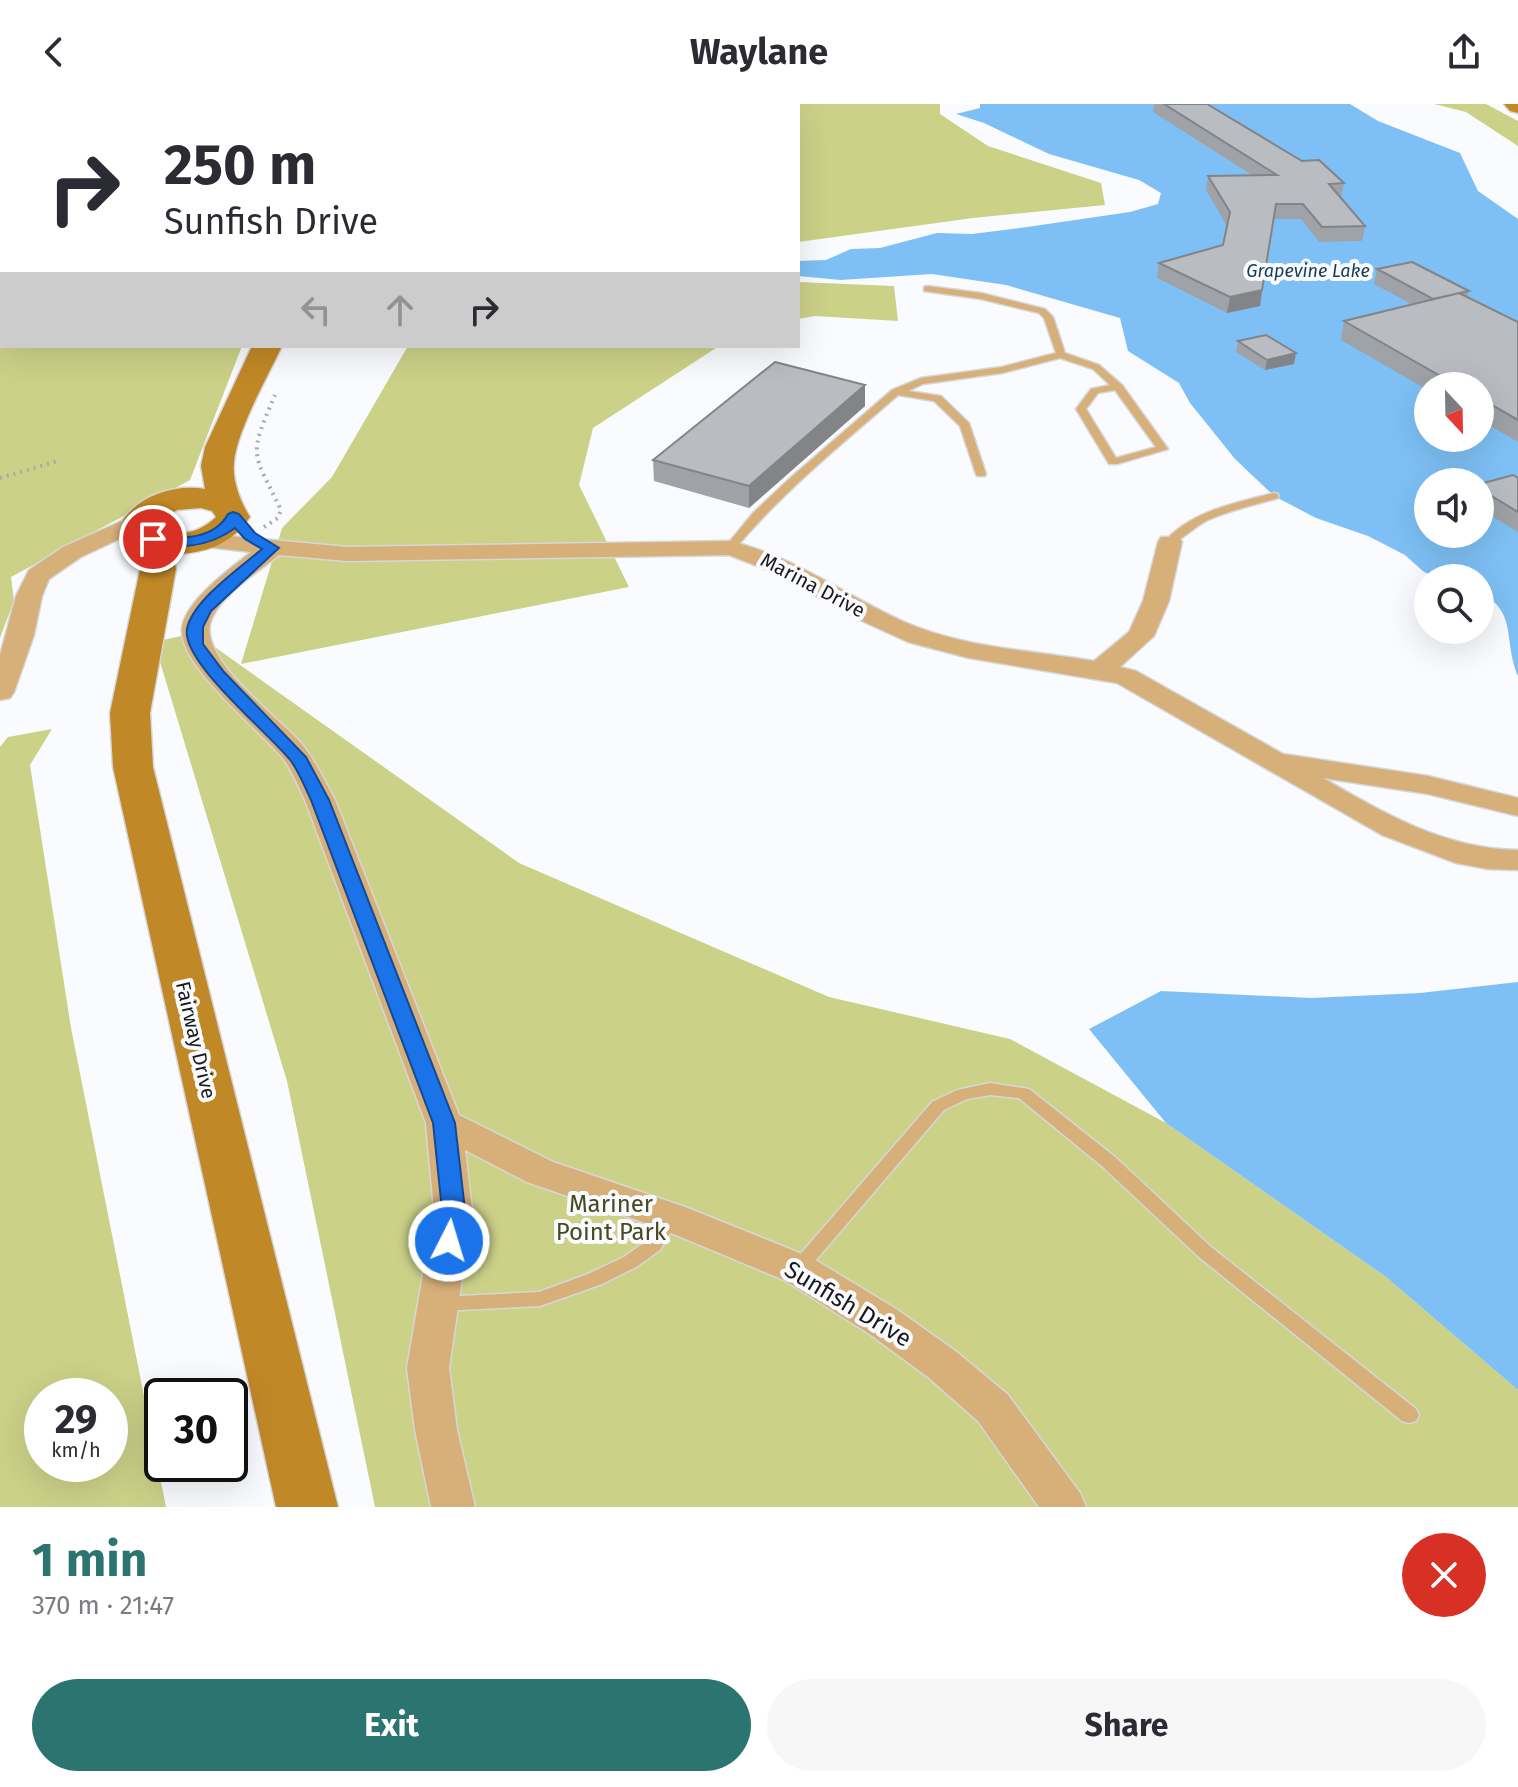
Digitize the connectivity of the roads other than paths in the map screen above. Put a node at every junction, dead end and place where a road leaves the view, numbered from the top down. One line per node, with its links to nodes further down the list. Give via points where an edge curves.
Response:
1 (927, 289): 3 (lane, via 1042,311)
2 (266, 348): 6 (street)
3 (1061, 355): 4 (lane, via 1096,367); 5 (lane, via 921,381)
4 (1118, 387): 4 (lane, via 1136,412 1163,449 1113,462 1081,409 1095,391)
5 (896, 392): 7 (lane, via 937,398 965,425); 13 (lane, via 792,482)
6 (217, 466): 9 (street, via 204,483); 10 (street)
7 (981, 474)
8 (1274, 496): 12 (lane, via 1199,520)
9 (175, 500): 10 (street, via 201,498); 11 (street, via 153,508)
10 (245, 526): 11 (street, Marina Drive); 11 (street, via 230,524 220,532); 13 (street, Marina Drive, via 347,554); 20 (street, via 195,627 195,645 307,773)
11 (163, 541): 14 (street, Marina Drive, via 91,542 58,559 38,575); 25 (street, Fairway Drive, via 130,713 133,767)
12 (1170, 542): 15 (street, via 1156,601 1141,636)
13 (730, 548): 15 (street, Marina Drive, via 761,555 889,625 951,648)
14 (9, 640): 16 (street)
15 (1100, 670): 17 (street, Marina Drive, via 1153,690)
16 (0, 692)
17 (1275, 762): 18 (street, Marina Drive, via 1428,785); 19 (street, Marina Drive, via 1451,853 1492,862)
18 (1518, 807)
19 (1518, 860)
20 (444, 1123): 21 (street, Sunfish Drive, via 540,1172); 23 (street, via 453,1210)
21 (671, 1217): 22 (street, Sunfish Drive); 23 (lane, via 654,1245 595,1279 540,1299)
22 (798, 1269): 24 (lane, via 938,1106 990,1089 1023,1093 1109,1162 1205,1252); 27 (street, Sunfish Drive, via 907,1339 993,1408)
23 (439, 1304): 26 (street, via 428,1368)
24 (1409, 1415)
25 (307, 1507)
26 (453, 1507)
27 (1064, 1507)

